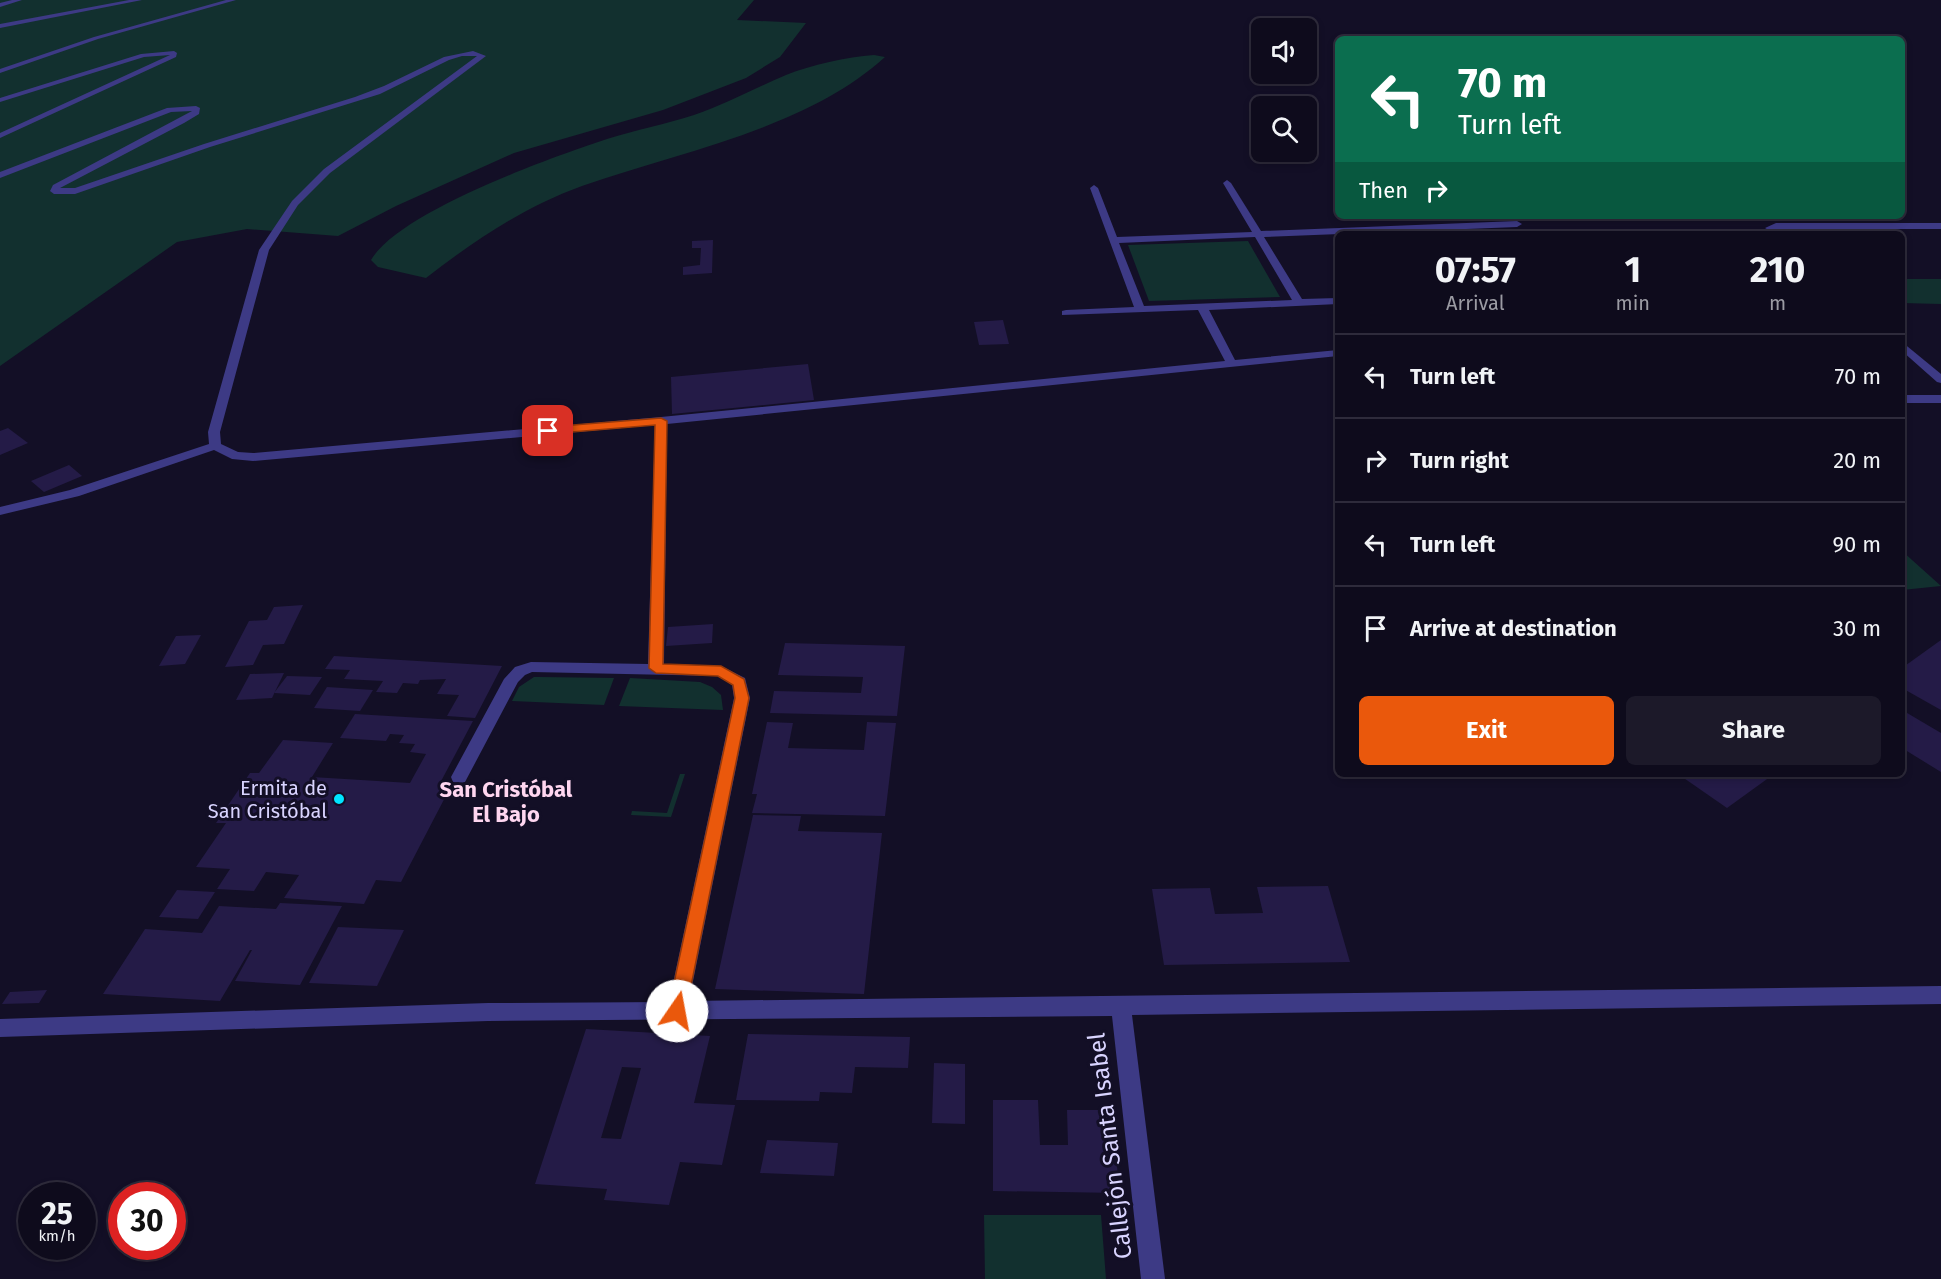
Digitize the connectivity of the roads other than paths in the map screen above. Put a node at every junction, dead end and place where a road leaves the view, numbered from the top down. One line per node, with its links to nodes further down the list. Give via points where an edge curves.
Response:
1 (19, 0): 4 (street)
2 (139, 0): 5 (street)
3 (233, 0): 6 (street, via 106,35)
4 (0, 5)
5 (0, 26)
6 (0, 71)
7 (0, 100): 8 (street, via 143,56 174,54)
8 (0, 136)
9 (0, 175): 34 (street, via 170,110 196,108 188,117 54,190 90,187 388,88 443,59 480,53 478,61 327,171 295,203 264,250 214,432)
10 (1227, 183): 19 (street)
11 (1094, 188): 20 (street)
12 (1392, 219): 16 (street)
13 (1517, 224): 17 (street)
14 (1922, 226): 15 (street); 18 (street, via 1772,226); 21 (street)
15 (1941, 226)
16 (1400, 228): 17 (street); 19 (street)
17 (1459, 230)
18 (1774, 231)
19 (1258, 233): 20 (street); 23 (street)
20 (1114, 240): 25 (street)
21 (1941, 240)
22 (1335, 302): 23 (street)
23 (1299, 303): 24 (street)
24 (1202, 307): 25 (street); 29 (street)
25 (1140, 310): 26 (street)
26 (1066, 313)
27 (1905, 348): 30 (street)
28 (1335, 353): 29 (street)
29 (1231, 362): 33 (street)
30 (1941, 380)
31 (1905, 399): 32 (street)
32 (1941, 399)
33 (661, 421): 34 (street, via 253,457 236,456); 36 (street)
34 (214, 446): 35 (street, via 74,493)
35 (0, 511)
36 (656, 668): 37 (street, via 531,667 520,671); 40 (street, via 721,671 739,682 742,698)
37 (459, 777)
38 (1941, 995): 39 (street)
39 (1121, 1006): 40 (street); 42 (street, Callejón Santa Isabel)
40 (677, 1011): 41 (street, via 488,1012)
41 (0, 1028)
42 (1154, 1279)

